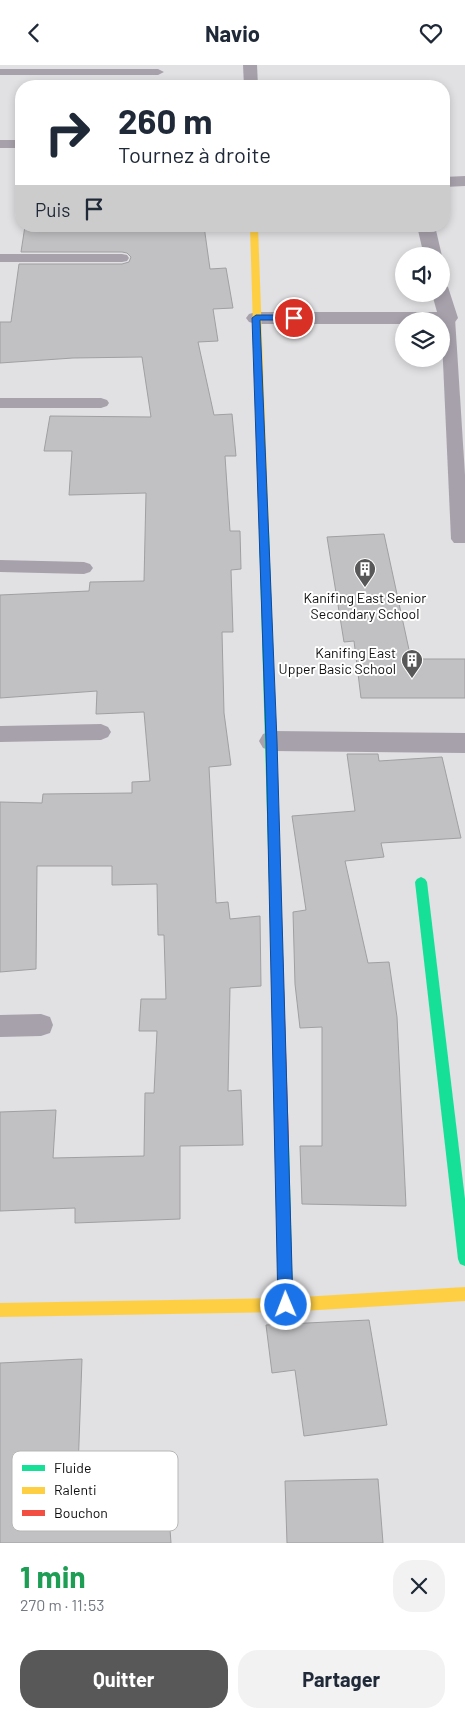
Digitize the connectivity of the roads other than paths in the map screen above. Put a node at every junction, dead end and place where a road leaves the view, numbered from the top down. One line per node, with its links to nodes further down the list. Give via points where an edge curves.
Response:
1 (250, 65): 4 (street)
2 (158, 72): 3 (lane)
3 (0, 73)
4 (251, 80)
5 (0, 144): 6 (lane)
6 (15, 144)
7 (465, 181): 8 (street)
8 (450, 182)
9 (254, 232): 14 (street)
10 (427, 232): 11 (street)
11 (431, 247)
12 (0, 258): 13 (lane)
13 (122, 258)
14 (256, 318): 15 (street); 24 (street)
15 (395, 318)
16 (450, 355): 19 (lane)
17 (0, 403): 18 (lane)
18 (100, 403)
19 (460, 539)
20 (0, 566): 21 (lane)
21 (84, 568)
22 (100, 732): 23 (lane)
23 (0, 735)
24 (272, 741): 25 (street); 31 (street)
25 (465, 743)
26 (421, 882): 29 (street)
27 (41, 1025): 28 (lane)
28 (0, 1026)
29 (465, 1259)
30 (465, 1294): 31 (street)
31 (286, 1305): 32 (street)
32 (0, 1310)

